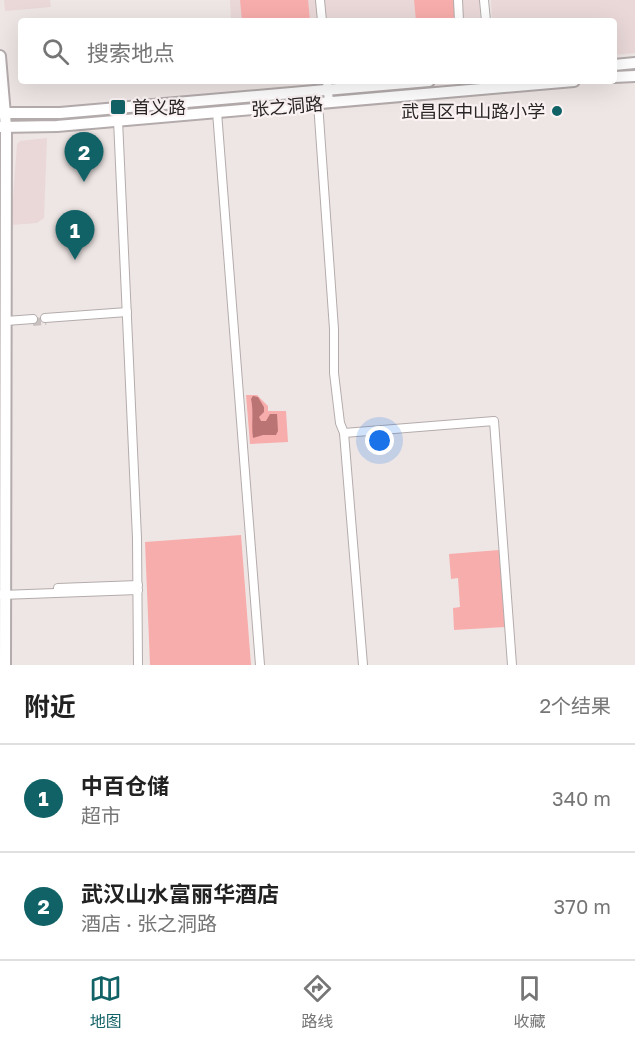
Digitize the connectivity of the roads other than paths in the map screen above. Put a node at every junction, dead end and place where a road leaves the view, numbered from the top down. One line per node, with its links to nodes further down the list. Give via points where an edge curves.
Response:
1 (320, 0): 4 (street)
2 (458, 0): 5 (street)
3 (484, 0): 6 (street)
4 (322, 18)
5 (459, 18)
6 (486, 18)
7 (0, 56): 17 (main road)
8 (635, 63): 9 (main road)
9 (617, 65)
10 (635, 76): 11 (main road)
11 (617, 78)
12 (368, 84): 14 (main road, 张之洞路)
13 (540, 84): 15 (main road, 张之洞路)
14 (328, 86): 15 (street); 17 (main road, 张之洞路, via 71,112)
15 (323, 103): 16 (main road, 张之洞路); 24 (street, via 334,373)
16 (217, 112): 18 (main road, 张之洞路); 29 (street)
17 (3, 113): 19 (main road)
18 (118, 120): 19 (main road, 张之洞路); 20 (street)
19 (3, 127): 23 (main road)
20 (127, 313): 21 (street); 25 (street)
21 (46, 320)
22 (33, 321): 23 (street)
23 (6, 323): 26 (main road)
24 (344, 433): 30 (street); 31 (street, via 494,421)
25 (138, 588): 26 (street); 28 (street)
26 (3, 593): 27 (main road)
27 (5, 665)
28 (138, 665)
29 (260, 665)
30 (363, 665)
31 (512, 665)

